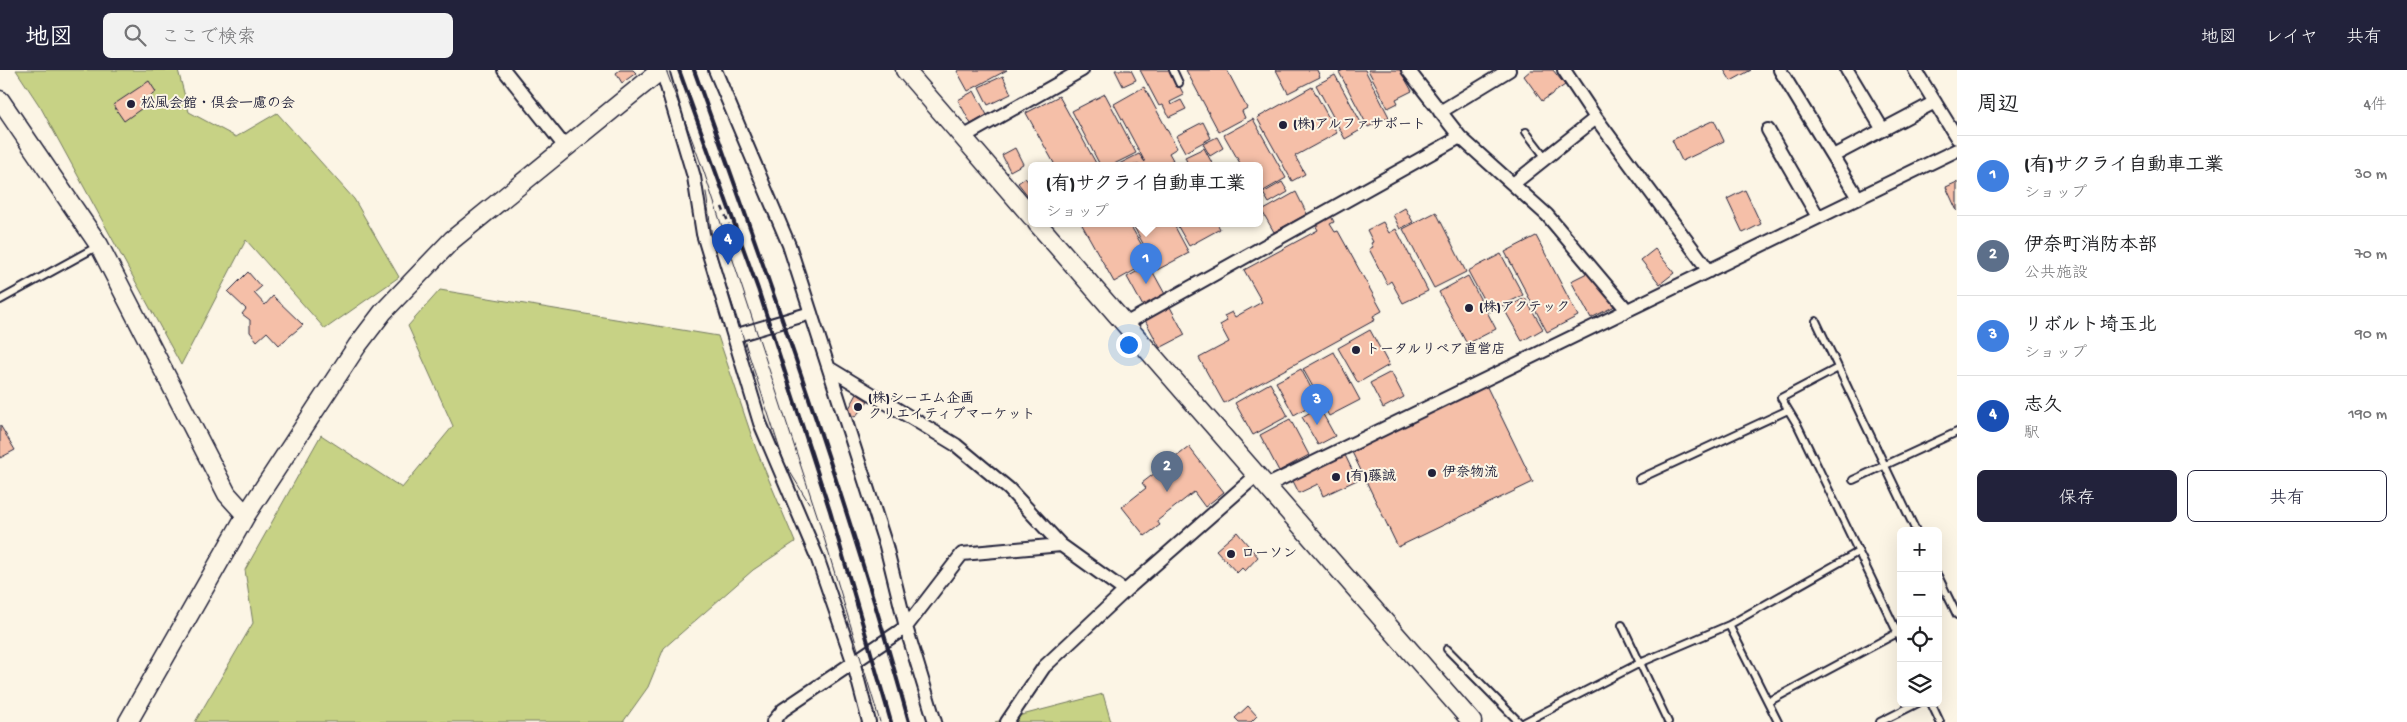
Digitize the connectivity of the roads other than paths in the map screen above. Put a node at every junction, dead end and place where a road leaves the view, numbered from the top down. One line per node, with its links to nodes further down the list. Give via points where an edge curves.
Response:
1 (504, 70): 24 (street)
2 (662, 70): 24 (street); 40 (street, via 694,177 703,234)
3 (715, 70): 37 (street, via 789,244)
4 (906, 70): 21 (street)
5 (1082, 70): 21 (street)
6 (1173, 70): 13 (lane)
7 (1408, 70): 16 (street)
8 (1509, 70): 16 (street)
9 (1564, 70): 17 (street)
10 (1780, 70): 26 (street)
11 (1847, 70): 19 (street)
12 (1915, 70): 15 (street)
13 (1180, 83)
14 (0, 100): 33 (street)
15 (1935, 102): 19 (street); 23 (street)
16 (1440, 112): 22 (street)
17 (1596, 118): 27 (street); 34 (street)
18 (1768, 130): 31 (street)
19 (1883, 130): 26 (street)
20 (1526, 132): 27 (lane)
21 (963, 137): 30 (street)
22 (1460, 137): 28 (street); 39 (street)
23 (1957, 138)
24 (566, 148): 49 (street, via 452,240 388,306 357,346)
25 (1957, 150): 29 (street)
26 (1833, 156): 29 (street)
27 (1546, 158): 28 (street)
28 (1513, 184): 36 (street, via 1547,215)
29 (1858, 198): 31 (street)
30 (1028, 212)
31 (1818, 217): 34 (street)
32 (1040, 227): 39 (street)
33 (99, 246): 35 (lane); 49 (street, via 227,494)
34 (1710, 271): 36 (street)
35 (0, 300)
36 (1627, 310): 47 (street)
37 (811, 312): 40 (street); 41 (street)
38 (1816, 321): 42 (lane)
39 (1125, 324): 47 (street)
40 (734, 336): 61 (street, via 760,423 817,558)
41 (829, 368): 51 (street, via 956,445 1009,489); 58 (street, via 886,546)
42 (1838, 368): 43 (lane, via 1782,398); 45 (lane)
43 (1788, 410): 46 (lane); 52 (lane)
44 (1957, 432): 45 (lane)
45 (1885, 466): 48 (lane); 50 (lane)
46 (1640, 478)
47 (1263, 480): 54 (street); 71 (street)
48 (1853, 480)
49 (246, 515): 66 (street)
50 (1914, 527)
51 (1061, 545): 54 (street); 58 (street, via 962,554)
52 (1858, 552): 57 (lane); 59 (lane)
53 (1942, 584): 55 (lane)
54 (1125, 591): 70 (street, via 1044,666)
55 (1957, 615)
56 (1622, 624): 62 (lane)
57 (1730, 624): 62 (lane); 63 (lane)
58 (906, 627): 61 (street); 69 (street)
59 (1897, 633): 63 (lane)
60 (1446, 649): 72 (lane)
61 (853, 661): 67 (street, via 783,710); 68 (street)
62 (1640, 663): 73 (lane); 74 (lane)
63 (1768, 702): 75 (lane)
64 (1910, 707): 76 (lane)
65 (1933, 707): 77 (lane)
66 (128, 722)
67 (773, 722)
68 (869, 722)
69 (935, 722)
70 (1007, 722)
71 (1472, 722)
72 (1520, 722)
73 (1525, 722)
74 (1668, 722)
75 (1778, 722)
76 (1880, 722)
77 (1940, 722)

